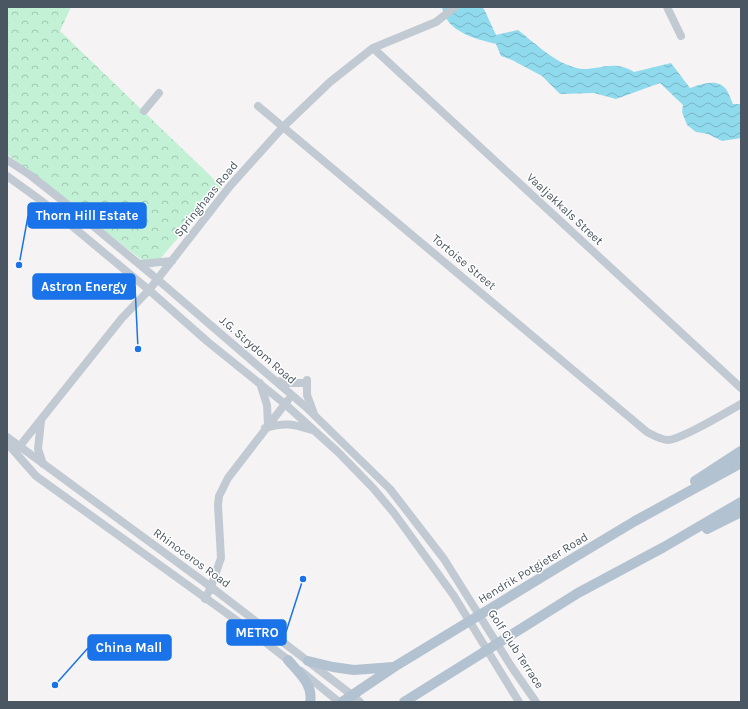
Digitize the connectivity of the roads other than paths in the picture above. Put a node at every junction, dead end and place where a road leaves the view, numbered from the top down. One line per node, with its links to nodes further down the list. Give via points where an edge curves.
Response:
1 (455, 7): 4 (street, Springhaas Road, via 436,22)
2 (667, 7): 3 (street)
3 (680, 36)
4 (373, 48): 8 (street, Springhaas Road, via 330,82); 17 (street, Vaaljakkals Street)
5 (159, 94): 7 (street)
6 (258, 106): 8 (street, Tortoise Street)
7 (144, 111)
8 (283, 127): 11 (street, Springhaas Road, via 230,186); 20 (street, Tortoise Street, via 647,432 667,440 673,439)
9 (7, 160): 12 (street, J.G. Strydom Road, via 63,201)
10 (7, 176): 14 (street, J.G. Strydom Road)
11 (172, 261): 12 (street); 13 (street, Springhaas Road)
12 (139, 264): 13 (street, J.G. Strydom Road)
13 (158, 280): 14 (street, Springhaas Road); 15 (street, J.G. Strydom Road)
14 (149, 290): 16 (street, J.G. Strydom Road); 22 (street, Springhaas Road, via 122,318)
15 (275, 380): 18 (street, J.G. Strydom Road); 21 (street, via 305,382 307,396)
16 (260, 383): 19 (street, J.G. Strydom Road); 23 (street, via 267,405)
17 (741, 388)
18 (292, 395): 19 (street); 21 (street, J.G. Strydom Road)
19 (285, 404): 23 (street); 24 (street, J.G. Strydom Road)
20 (741, 404)
21 (315, 416): 36 (street, J.G. Strydom Road, via 390,489)
22 (41, 420): 27 (street, Springhaas Road); 30 (street, via 38,448)
23 (267, 426): 24 (street, via 286,424); 35 (street, via 228,478 219,496 221,558)
24 (315, 431): 37 (street, J.G. Strydom Road, via 373,488)
25 (7, 437): 27 (street, Rhinoceros Road)
26 (7, 443): 27 (street, Rhinoceros Road)
27 (18, 449): 30 (street, Rhinoceros Road); 38 (street, Rhinoceros Road, via 36,476)
28 (741, 451): 33 (main road)
29 (741, 463): 33 (main road, Hendrik Potgieter Road)
30 (44, 465): 35 (street, Rhinoceros Road)
31 (741, 502): 34 (main road)
32 (741, 512): 34 (main road)
33 (635, 521): 41 (main road, Hendrik Potgieter Road)
34 (664, 547): 43 (main road, via 578,593)
35 (211, 587): 38 (street); 40 (street, Rhinoceros Road)
36 (464, 588): 51 (street, Golf Club Terrace)
37 (454, 596): 50 (street, Golf Club Terrace)
38 (205, 599): 39 (street, Rhinoceros Road)
39 (288, 660): 44 (main road, via 305,679 310,692); 45 (street, Rhinoceros Road)
40 (308, 661): 41 (main road, via 333,668 354,670); 42 (street, Rhinoceros Road)
41 (394, 667): 42 (main road, Hendrik Potgieter Road)
42 (352, 694): 46 (main road, Hendrik Potgieter Road); 47 (street, Rhinoceros Road)
43 (418, 694): 48 (main road); 49 (main road)
44 (310, 702)
45 (339, 702)
46 (342, 702)
47 (360, 702)
48 (404, 702)
49 (409, 702)
50 (519, 702)
51 (536, 702)

